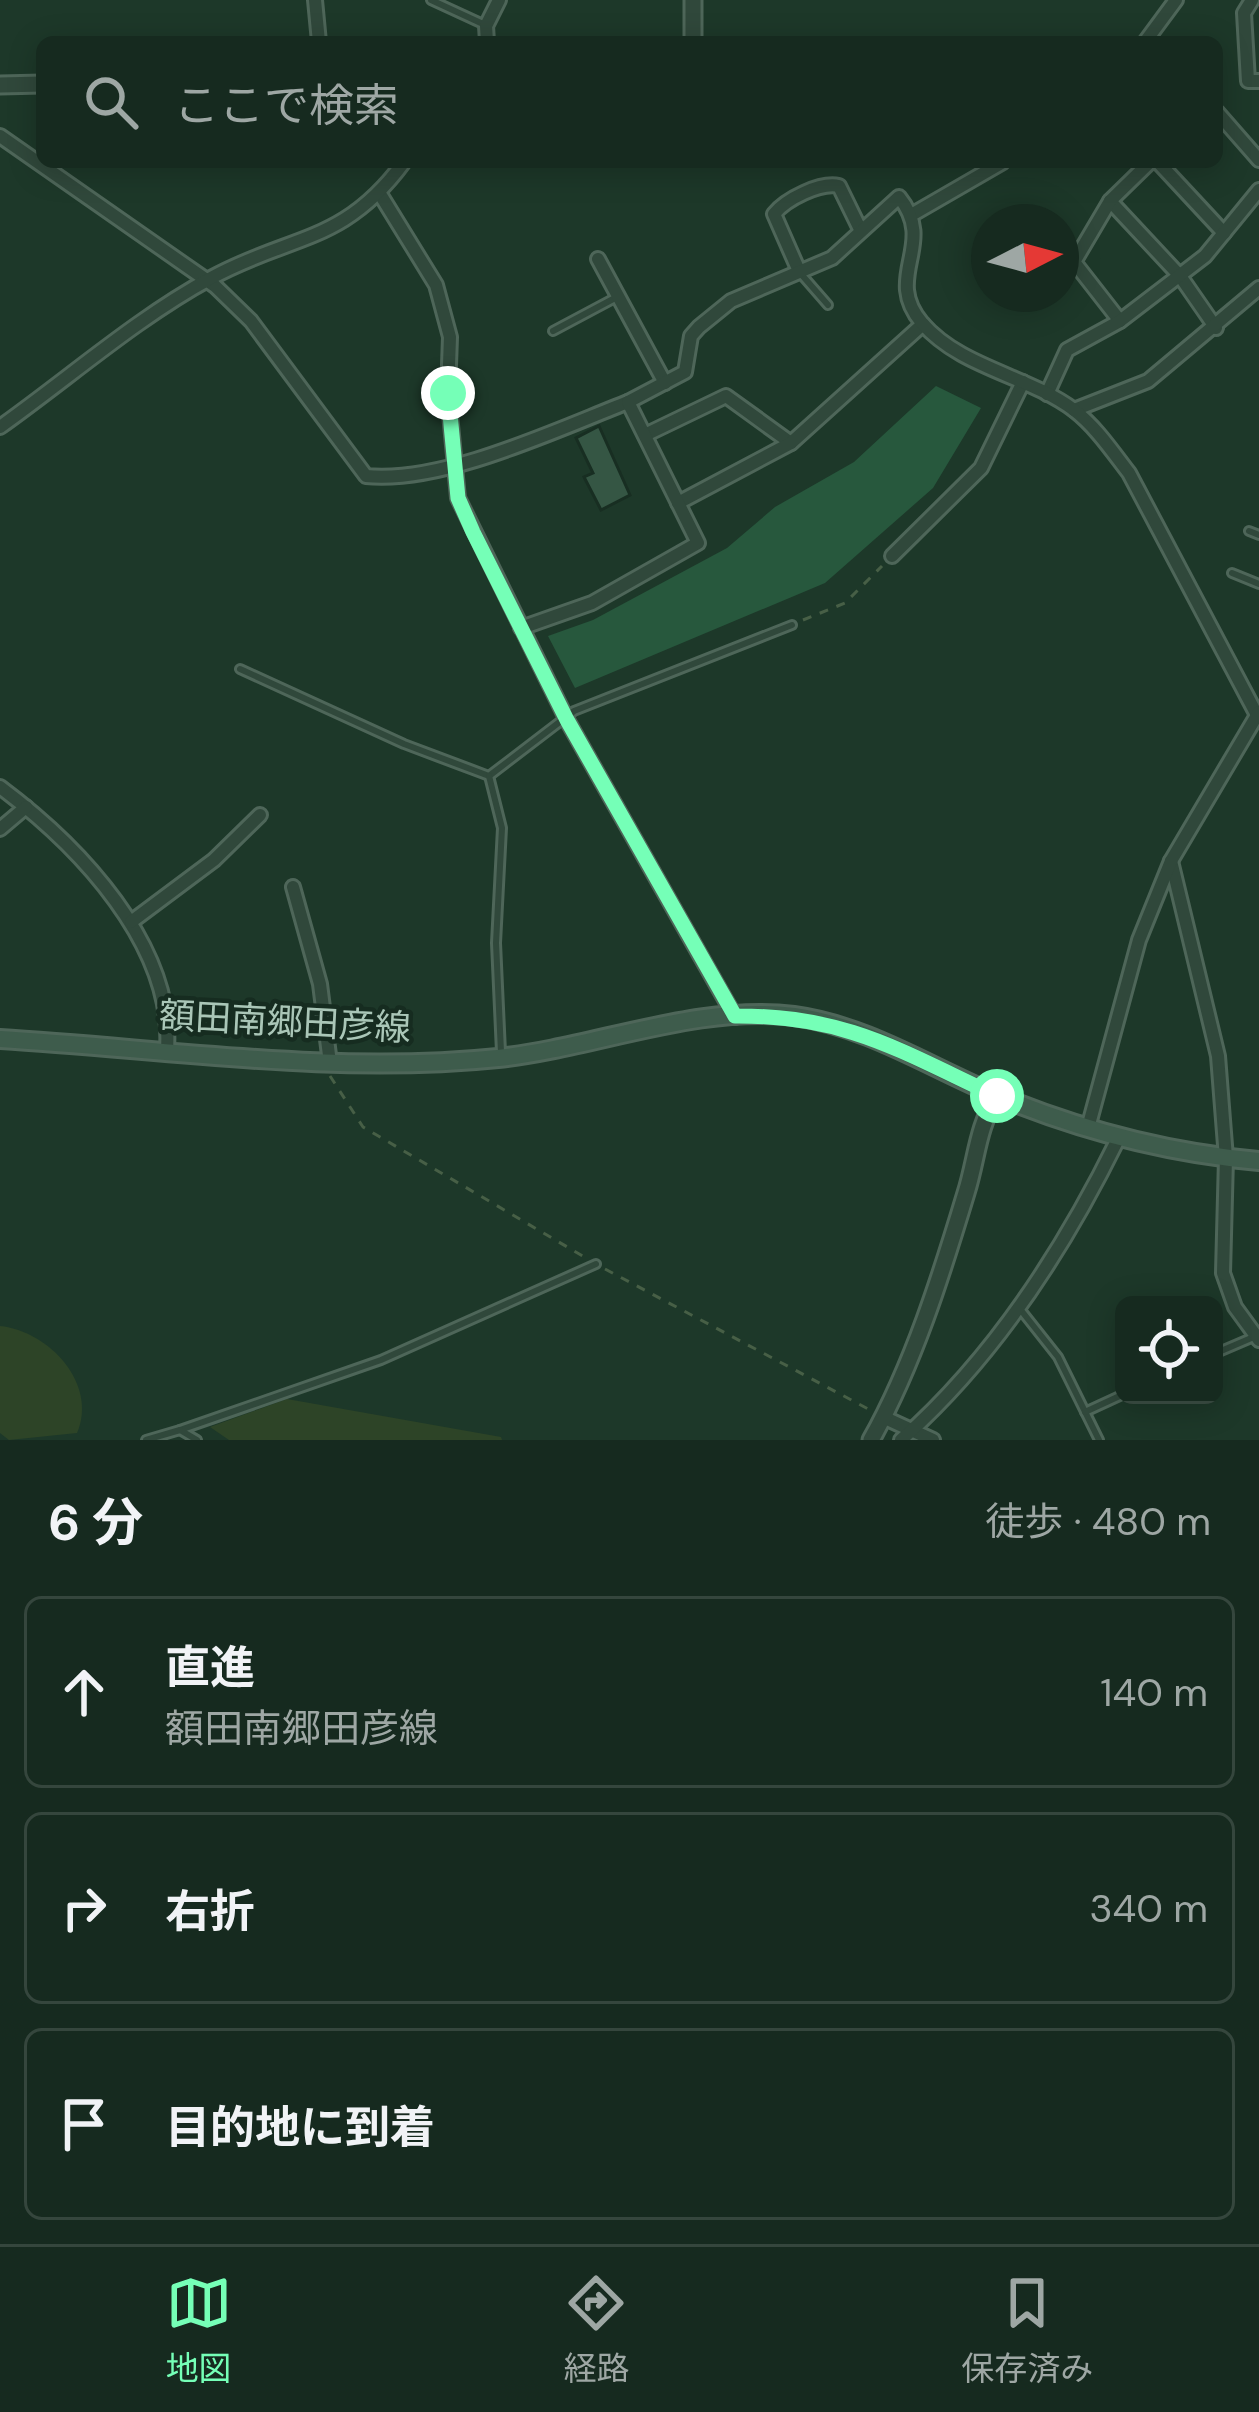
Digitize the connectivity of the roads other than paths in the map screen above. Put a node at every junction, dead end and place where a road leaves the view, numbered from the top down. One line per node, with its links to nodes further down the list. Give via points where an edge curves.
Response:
1 (315, 0): 8 (street)
2 (431, 0): 7 (lane)
3 (499, 0): 7 (street)
4 (693, 0): 10 (street)
5 (1176, 0): 11 (street)
6 (1252, 0): 12 (street, via 1244,13 1248,82)
7 (486, 26): 9 (street)
8 (318, 36)
9 (487, 36)
10 (693, 36)
11 (1149, 36)
12 (1259, 81)
13 (36, 84): 14 (street)
14 (0, 86)
15 (1223, 119): 17 (street)
16 (0, 136): 18 (street)
17 (1259, 160)
18 (36, 161)
19 (47, 168): 35 (street)
20 (400, 168): 27 (street)
21 (975, 168): 25 (street)
22 (995, 168): 25 (street)
23 (1147, 168): 28 (street)
24 (1160, 168): 31 (street)
25 (983, 176): 29 (street)
26 (1259, 190): 31 (street)
27 (380, 194): 35 (street, via 320,237); 51 (street, via 436,285 450,337)
28 (1110, 201): 34 (street); 39 (street, via 1074,262)
29 (913, 214): 30 (street, via 899,196); 40 (street, via 917,233 904,286)
30 (860, 229): 33 (street, via 832,258); 33 (street, via 839,187 827,184 779,207 774,214)
31 (1224, 233): 34 (street)
32 (598, 259): 37 (street)
33 (799, 271): 38 (lane); 44 (street, via 731,301 699,326 685,371)
34 (1180, 276): 39 (street); 41 (street)
35 (208, 279): 48 (street); 51 (street, via 251,321 365,476 391,479)
36 (1259, 288): 41 (street)
37 (618, 296): 42 (lane); 44 (street)
38 (828, 305)
39 (1120, 321): 45 (street, via 1067,350)
40 (923, 324): 43 (street, via 944,345); 50 (street)
41 (1216, 328): 47 (street, via 1148,381)
42 (553, 331)
43 (1023, 382): 45 (street); 55 (street, via 981,469)
44 (665, 383): 46 (street)
45 (1047, 394): 47 (street)
46 (628, 402): 49 (street); 51 (street)
47 (1074, 410): 61 (street, via 1129,472)
48 (0, 427)
49 (645, 435): 50 (street, via 726,397); 52 (street)
50 (790, 443): 52 (street)
51 (452, 463): 59 (street, via 458,498)
52 (678, 503): 59 (street, via 698,544 688,553 592,604)
53 (1249, 531): 54 (lane)
54 (1259, 535)
55 (892, 556)
56 (1232, 573): 57 (lane)
57 (1259, 584)
58 (792, 625): 62 (lane)
59 (521, 628): 62 (street)
60 (240, 669): 63 (lane)
61 (1258, 714): 68 (street)
62 (567, 720): 63 (lane); 71 (street)
63 (489, 776): 74 (lane, via 502,828)
64 (0, 788): 65 (street)
65 (26, 807): 67 (street); 70 (street)
66 (260, 815): 70 (street)
67 (0, 829)
68 (1171, 861): 77 (street, via 1139,940); 79 (street, via 1217,1056)
69 (293, 886): 75 (street, via 320,984)
70 (131, 922): 73 (street, via 157,964)
71 (735, 1016): 74 (main road, 額田南郷田彦線); 76 (main road, 額田南郷田彦線, via 848,1027)
72 (0, 1039): 73 (main road, 額田南郷田彦線)
73 (167, 1049): 75 (main road, 額田南郷田彦線)
74 (501, 1058): 75 (main road, 額田南郷田彦線)
75 (330, 1063)
76 (997, 1096): 77 (main road, 額田南郷田彦線); 87 (street, via 980,1124 968,1189)
77 (1088, 1128): 78 (main road, 額田南郷田彦線)
78 (1118, 1139): 79 (main road, 額田南郷田彦線); 82 (street, via 1077,1222)
79 (1226, 1158): 80 (main road, 額田南郷田彦線); 83 (street, via 1223,1273)
80 (1259, 1161)
81 (596, 1264): 88 (lane, via 381,1360)
82 (1017, 1306): 86 (lane, via 1058,1357); 89 (street)
83 (1257, 1338): 84 (lane)
84 (1223, 1351)
85 (1115, 1398): 86 (lane)
86 (1085, 1412): 94 (lane)
87 (883, 1417): 89 (street); 92 (street)
88 (180, 1430): 90 (lane); 91 (lane)
89 (907, 1435): 93 (street)
90 (146, 1440)
91 (197, 1440)
92 (871, 1440)
93 (933, 1440)
94 (1099, 1440)

